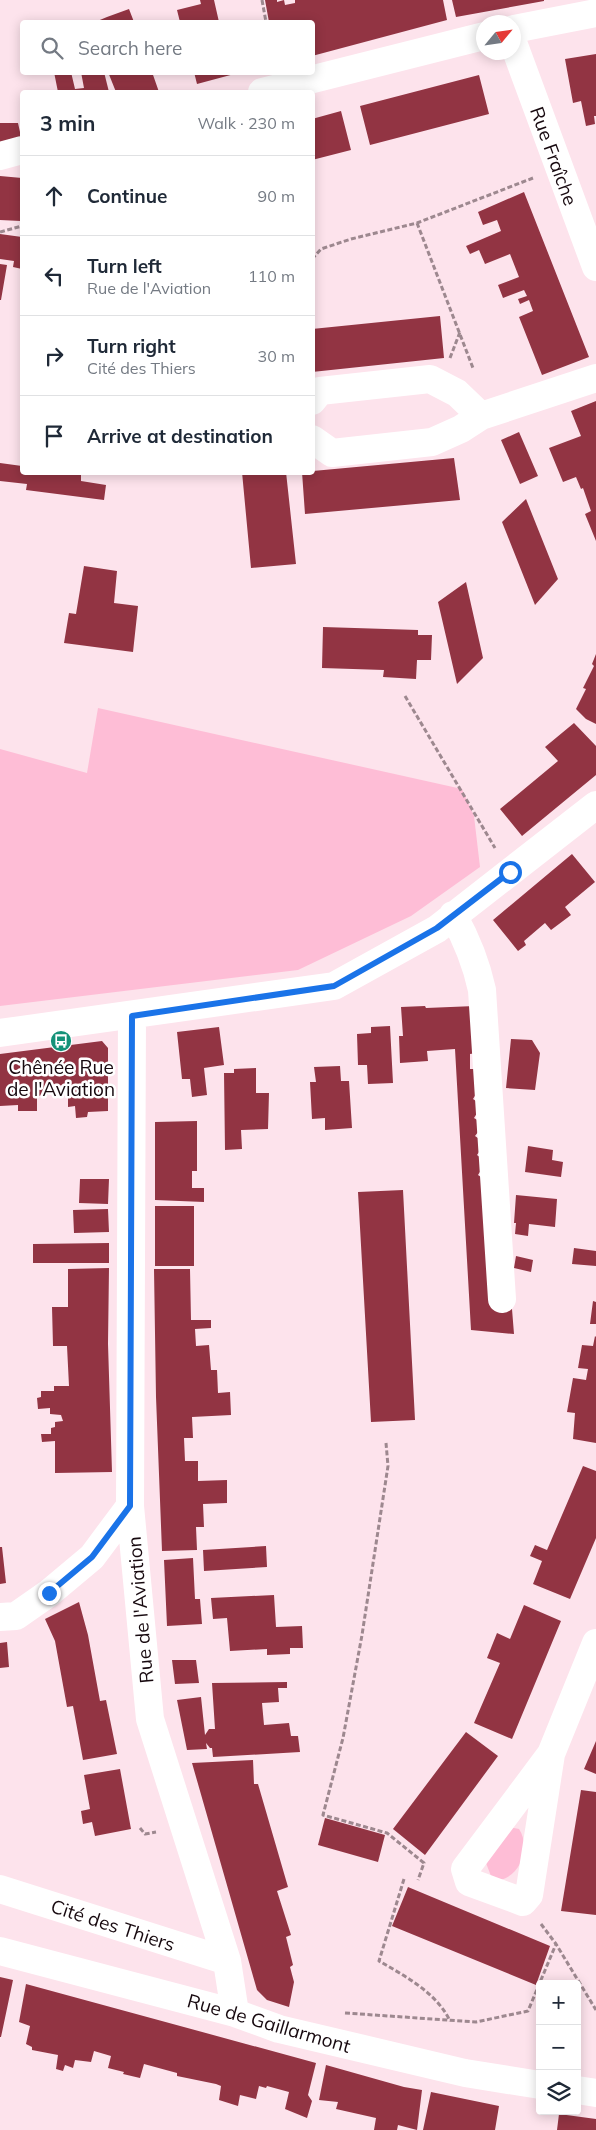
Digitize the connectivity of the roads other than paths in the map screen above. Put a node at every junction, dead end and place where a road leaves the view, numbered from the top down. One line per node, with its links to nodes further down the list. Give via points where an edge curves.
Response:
1 (596, 13): 2 (street)
2 (521, 28)
3 (476, 38): 5 (street)
4 (519, 60): 8 (street, Rue Fraîche)
5 (270, 90)
6 (20, 151): 7 (street)
7 (0, 156)
8 (596, 267)
9 (596, 378): 11 (street)
10 (315, 397): 11 (street, via 320,390 430,379 457,393)
11 (486, 415): 12 (street, via 432,442 332,453)
12 (315, 441)
13 (596, 805): 14 (street)
14 (453, 916): 15 (street, via 334,986); 17 (street, via 477,964 482,990)
15 (132, 1016): 16 (street); 18 (street, Rue de l'Aviation)
16 (0, 1033)
17 (502, 1299)
18 (130, 1506): 19 (street, via 92,1557 16,1616); 24 (street, Rue de l'Aviation, via 150,1718)
19 (0, 1618)
20 (596, 1643): 21 (street)
21 (551, 1754): 21 (street, via 465,1869 470,1882 524,1902 529,1895)
22 (0, 1889): 24 (street, Cité des Thiers)
23 (0, 1951): 25 (street, Rue de Gaillarmont)
24 (226, 1961): 25 (street, Rue de l'Aviation)
25 (235, 2013): 26 (street, Rue de Gaillarmont, via 297,2034 465,2073)
26 (536, 2084)
27 (581, 2091): 28 (street)
28 (596, 2093)

